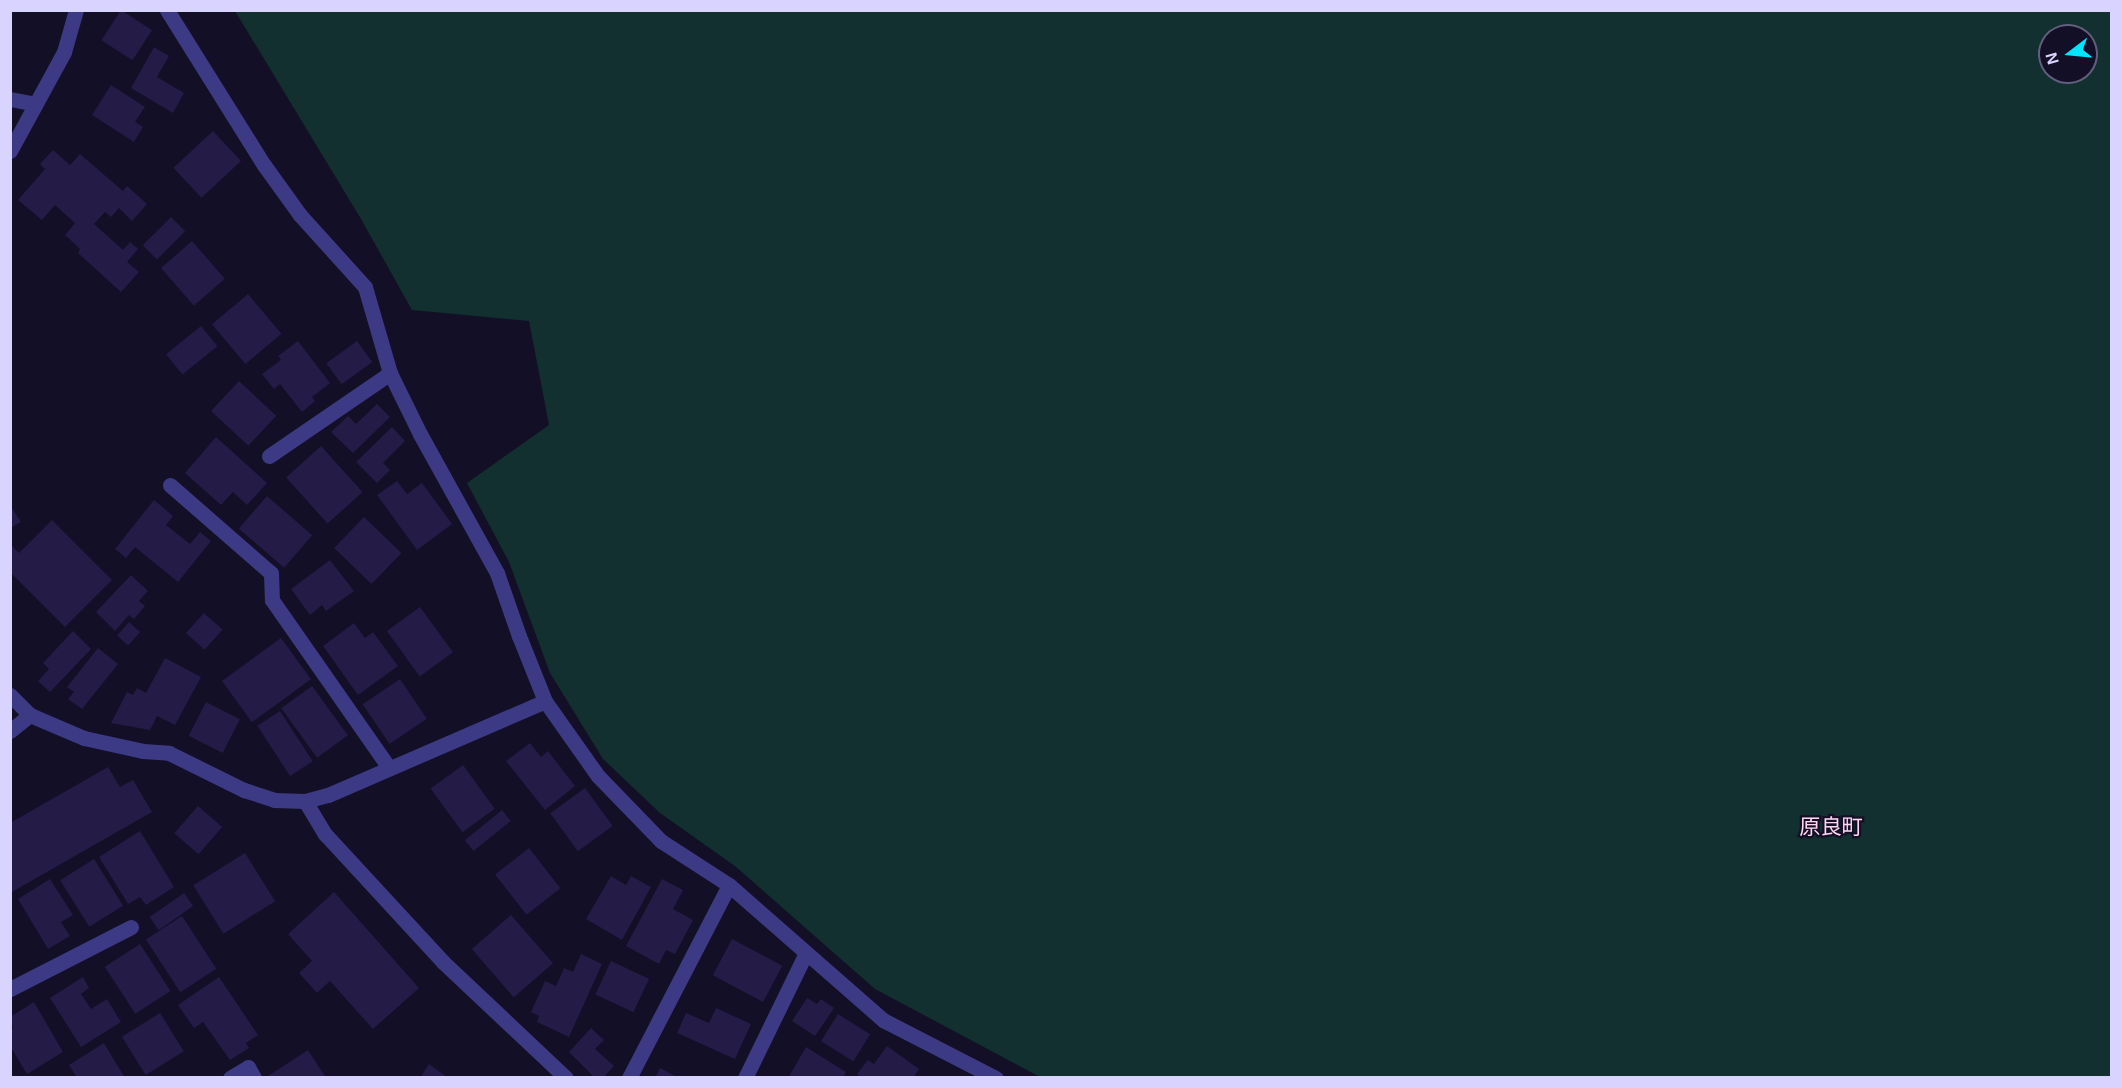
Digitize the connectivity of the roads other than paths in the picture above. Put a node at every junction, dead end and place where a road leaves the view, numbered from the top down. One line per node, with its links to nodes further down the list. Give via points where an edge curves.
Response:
1 (76, 10): 4 (street, via 64,52)
2 (167, 10): 6 (street, via 270,173 300,215 365,288)
3 (10, 99): 4 (street)
4 (36, 104): 5 (street)
5 (10, 151)
6 (390, 373): 7 (street); 10 (street, via 497,573)
7 (269, 456)
8 (170, 485): 13 (street, via 271,573 272,600)
9 (10, 695): 11 (street)
10 (546, 701): 13 (street); 15 (street, via 598,776 661,841)
11 (30, 715): 12 (street); 14 (street, via 84,738 169,753 244,790 274,800)
12 (10, 731)
13 (389, 768): 14 (street)
14 (305, 801): 21 (street, via 326,834 443,962)
15 (729, 885): 17 (street); 22 (street)
16 (131, 927): 18 (street)
17 (806, 953): 23 (street); 24 (street, via 883,1020)
18 (10, 989)
19 (230, 1077): 20 (street, via 248,1067)
20 (254, 1077)
21 (566, 1077)
22 (629, 1077)
23 (745, 1077)
24 (996, 1077)

